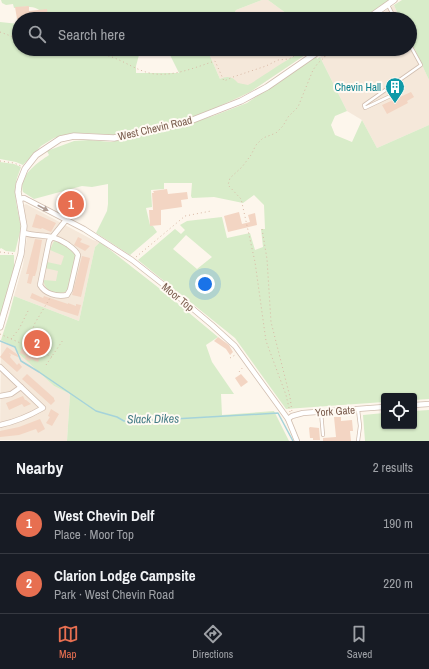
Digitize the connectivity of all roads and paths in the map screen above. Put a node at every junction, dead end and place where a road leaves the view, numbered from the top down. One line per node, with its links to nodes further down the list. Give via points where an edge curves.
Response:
1 (394, 0): 2 (street)
2 (388, 5): 3 (street); 4 (lane)
3 (378, 12)
4 (392, 12)
5 (0, 32): 6 (path)
6 (12, 37)
7 (110, 56): 8 (path, via 144,72 155,74 179,72 215,61 224,81)
8 (294, 56)
9 (311, 56): 14 (street, West Chevin Road, via 267,87 241,101 185,123 114,138 74,136 60,139 36,154)
10 (324, 56): 43 (path, via 313,70 298,107 276,133 263,138 247,161 230,178 228,185 241,199 255,262 266,341 286,395)
11 (416, 56): 12 (lane, via 421,65 364,105 365,108)
12 (401, 91)
13 (0, 161): 14 (path, via 14,163)
14 (25, 169): 15 (street, West Chevin Road, via 19,184)
15 (20, 199): 17 (street, Moor Top, one-way to 17, via 24,198); 19 (street, West Chevin Road)
16 (211, 211): 23 (path, via 185,216)
17 (66, 220): 20 (street); 23 (street, Moor Top)
18 (262, 229): 43 (path, via 271,322 290,397)
19 (24, 234): 20 (street); 22 (street, West Chevin Road)
20 (54, 237): 24 (street, via 49,241 40,285); 24 (street, via 73,248 78,255 67,295)
21 (0, 252): 22 (path)
22 (21, 254): 26 (street, West Chevin Road)
23 (132, 260): 32 (street, Moor Top, via 212,325 235,346)
24 (52, 294): 30 (path, via 35,323)
25 (29, 309): 28 (path, via 19,329)
26 (0, 327)
27 (0, 334): 28 (path)
28 (10, 339): 30 (path)
29 (63, 340): 31 (path)
30 (26, 346): 31 (path)
31 (52, 357): 33 (path)
32 (248, 364): 35 (path); 43 (street, Moor Top)
33 (46, 365)
34 (0, 367): 36 (street)
35 (239, 372)
36 (21, 387): 37 (street, via 11,394); 44 (street, via 43,408 9,424)
37 (0, 396)
38 (429, 404): 39 (street)
39 (417, 405)
40 (381, 407): 41 (street, York Gate)
41 (358, 409): 42 (street, York Gate); 47 (lane)
42 (321, 412): 43 (street, York Gate); 45 (lane)
43 (290, 417): 46 (street, Moor Top)
44 (0, 425)
45 (323, 435)
46 (297, 441)
47 (358, 441)

